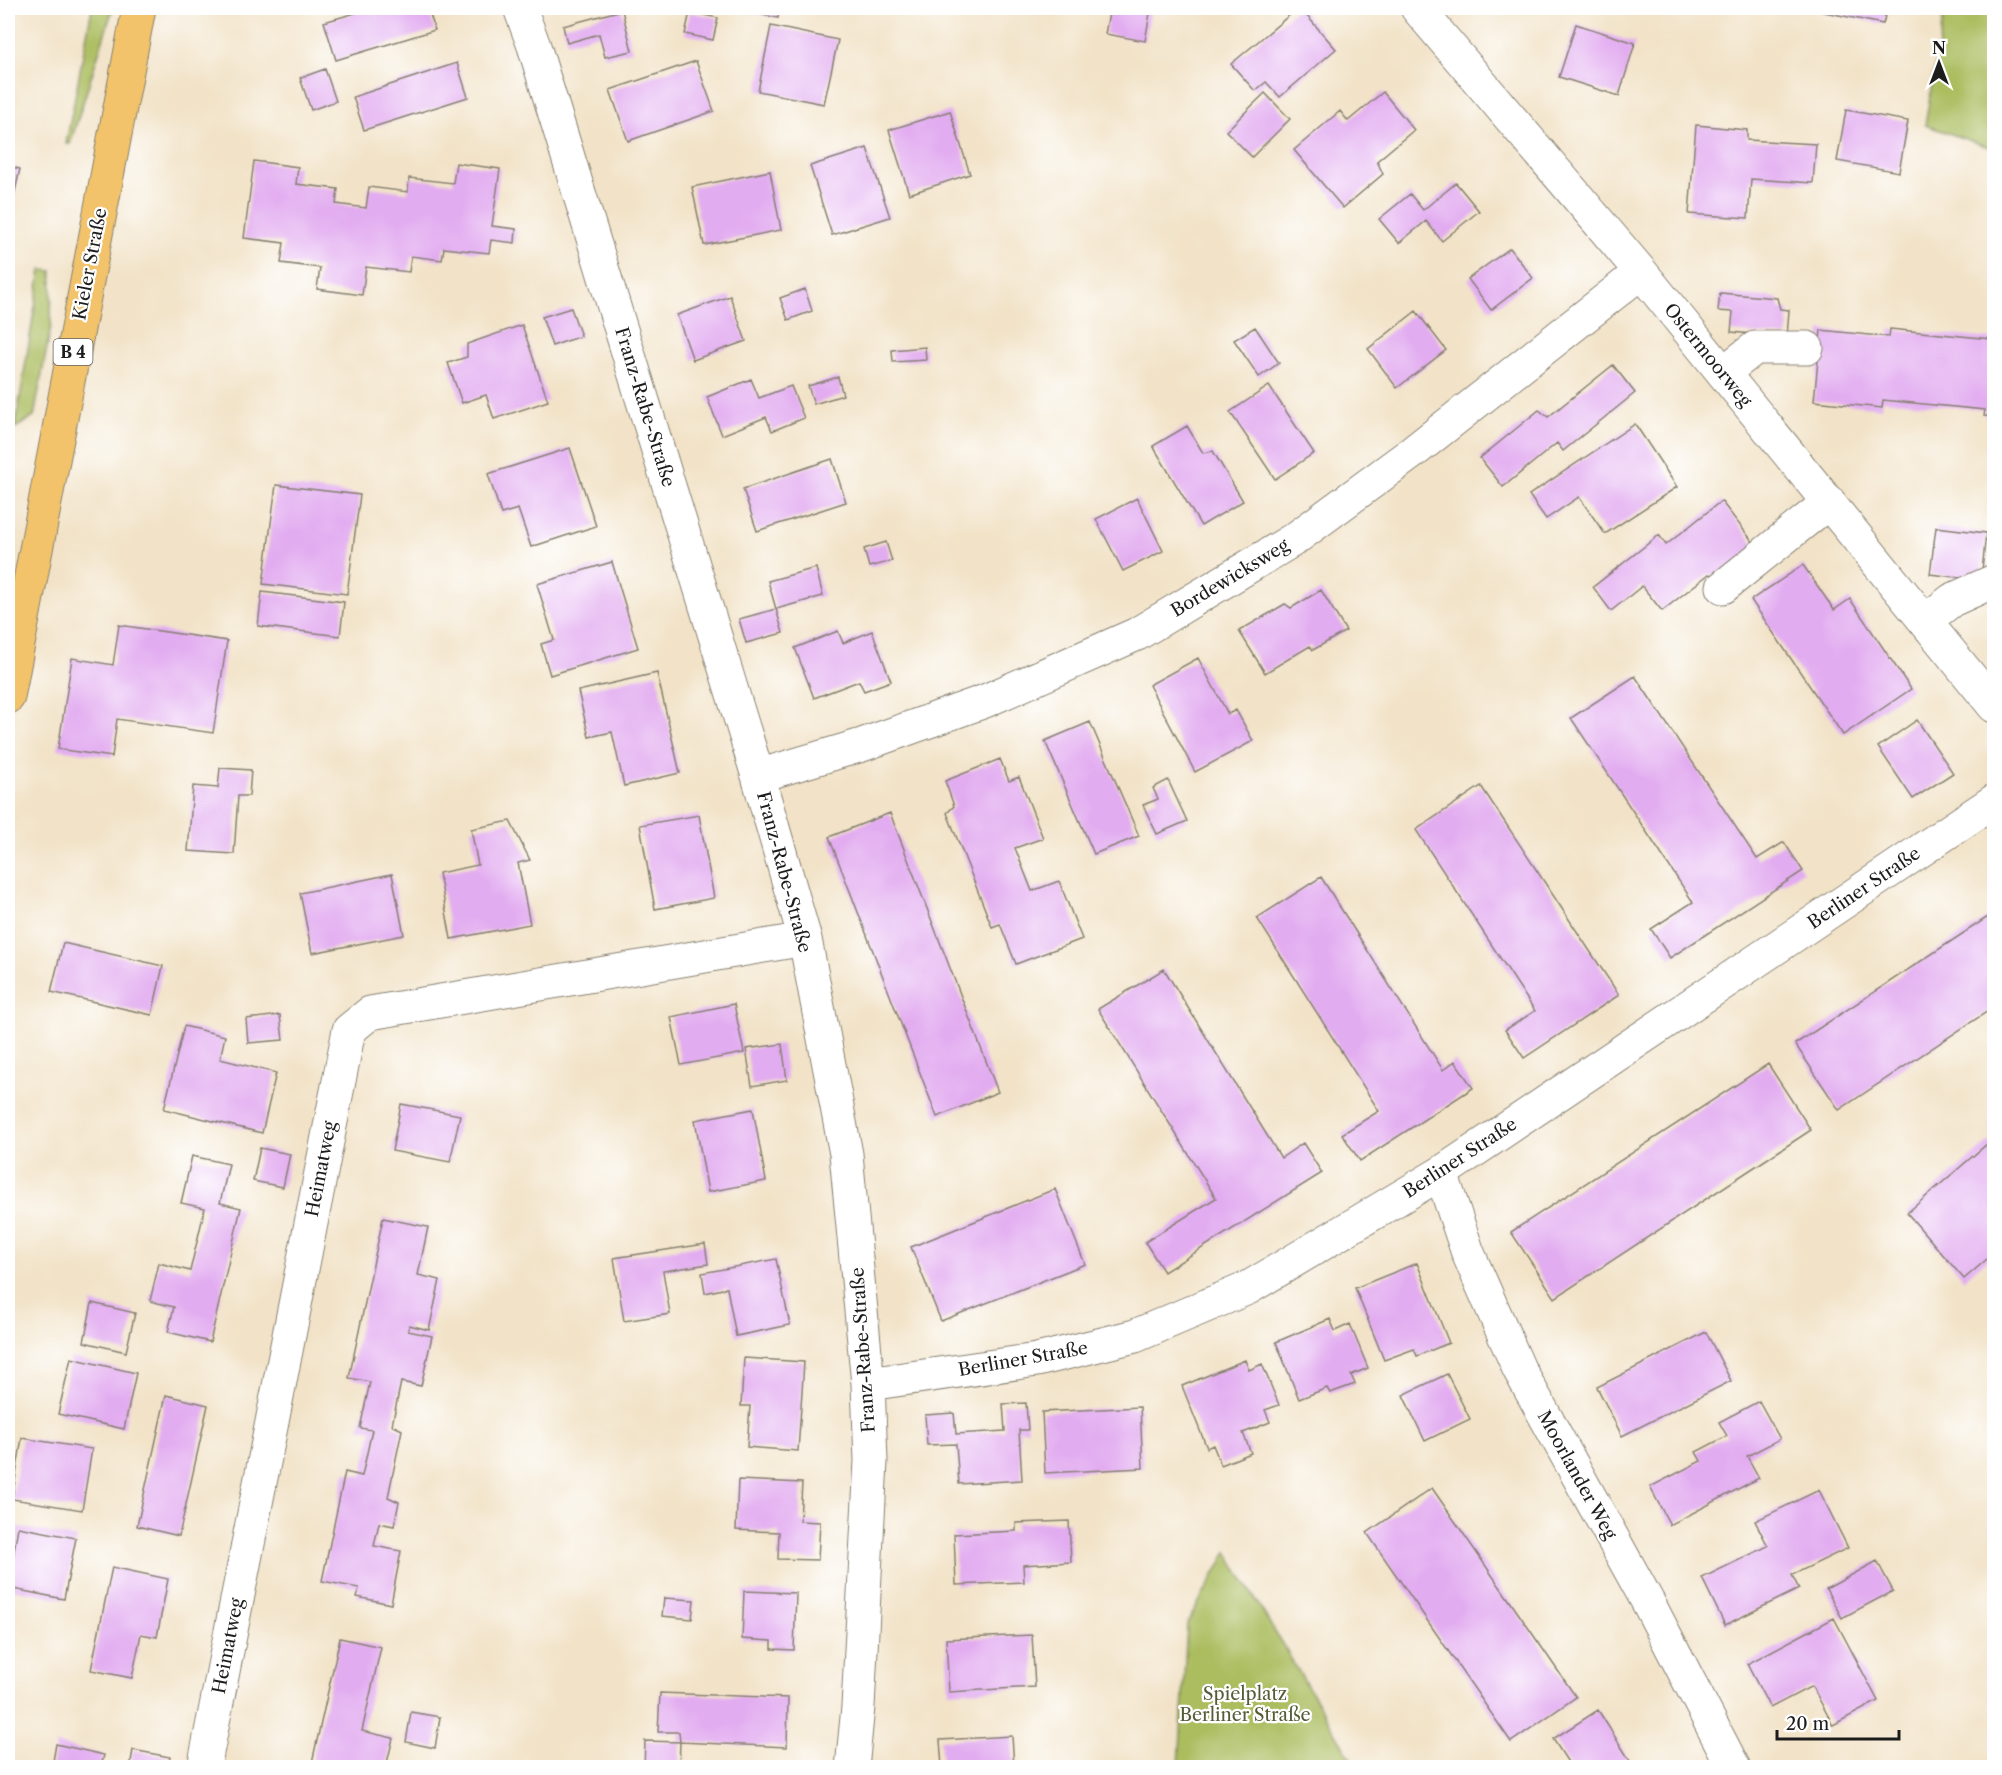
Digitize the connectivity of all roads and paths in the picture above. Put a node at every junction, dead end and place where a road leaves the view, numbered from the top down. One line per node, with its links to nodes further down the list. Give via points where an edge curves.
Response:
1 (139, 8): 11 (main road, Kieler Straße / B 4)
2 (520, 8): 13 (street, Franz-Rabe-Straße)
3 (1417, 8): 4 (street, Ostermoorweg)
4 (1641, 272): 6 (street, Ostermoorweg); 13 (street, Bordewicksweg, via 1413,452 1296,538 1137,634 985,701 862,745)
5 (1806, 348): 6 (street, via 1755,348)
6 (1723, 373): 7 (street, Ostermoorweg)
7 (1828, 502): 9 (street); 10 (street, Ostermoorweg)
8 (1995, 581): 10 (street, via 1952,600)
9 (1723, 587)
10 (1925, 621): 12 (street, Ostermoorweg)
11 (8, 697)
12 (1995, 706)
13 (758, 776): 15 (street, Franz-Rabe-Straße)
14 (1995, 801): 16 (street, Berliner Straße)
15 (805, 939): 17 (street, Franz-Rabe-Straße, via 846,1154); 18 (street, Heimatweg, via 370,1013 349,1030)
16 (1441, 1173): 17 (street, Berliner Straße, via 1248,1288 1135,1336 1037,1360); 20 (street, Moorlander Weg, via 1468,1253 1518,1369 1649,1604)
17 (868, 1384): 19 (street, Franz-Rabe-Straße, via 871,1461)
18 (204, 1767)
19 (852, 1767)
20 (1734, 1767)

